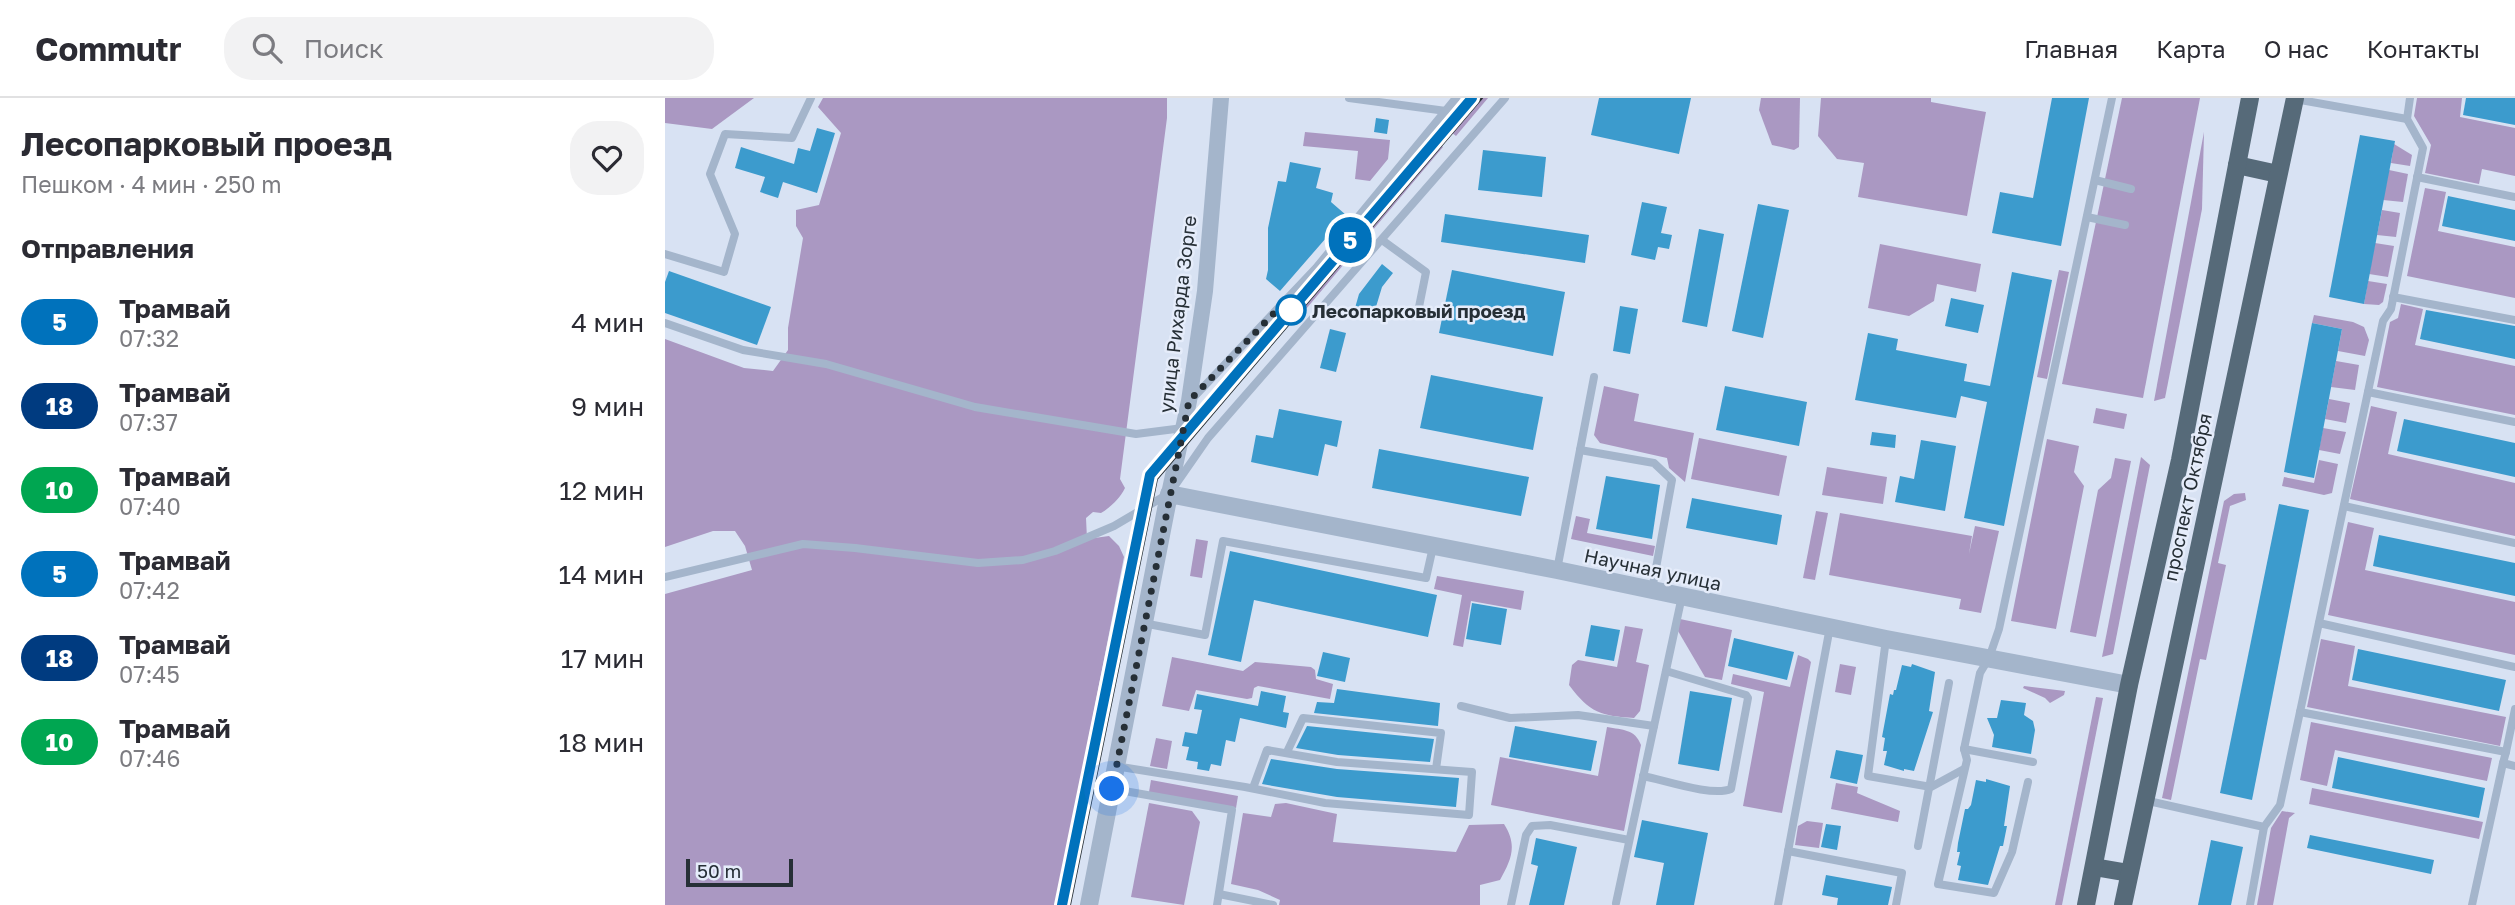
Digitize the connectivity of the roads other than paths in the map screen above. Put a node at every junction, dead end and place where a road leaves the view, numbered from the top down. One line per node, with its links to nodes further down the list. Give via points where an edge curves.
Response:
1 (811, 98): 22 (lane, via 792,138 725,134 710,174 735,234 724,272)
2 (1221, 98): 29 (street, улица Рихарда Зорге, via 1205,290)
3 (1349, 98): 11 (lane)
4 (1456, 98): 11 (lane)
5 (1505, 98): 21 (lane)
6 (2112, 98): 16 (lane)
7 (2250, 98): 13 (main road, проспект Октября)
8 (2295, 98): 10 (lane); 14 (main road, проспект Октября)
9 (2410, 98): 12 (lane)
10 (2331, 102): 12 (lane)
11 (1446, 111): 29 (lane, via 1316,268)
12 (2407, 120): 15 (lane, via 2423,148)
13 (2237, 165): 14 (main road); 49 (main road, проспект Октября, via 2180,460)
14 (2279, 174): 68 (main road, проспект Октября)
15 (2417, 177): 18 (lane); 23 (lane)
16 (2095, 180): 17 (lane); 19 (lane)
17 (2131, 189)
18 (2515, 197)
19 (2087, 217): 20 (lane); 45 (lane)
20 (2125, 225)
21 (1382, 240): 24 (lane, via 1426,272); 33 (lane, via 1208,439)
22 (665, 254)
23 (2393, 297): 25 (lane); 28 (lane, via 2383,321)
24 (1418, 312)
25 (2515, 320)
26 (665, 323): 31 (lane, via 743,350 826,364 975,407 1136,434)
27 (1594, 377): 32 (lane)
28 (2368, 392): 30 (lane); 34 (lane)
29 (1189, 401): 31 (street, улица Рихарда Зорге)
30 (2515, 422)
31 (1184, 428): 33 (street, улица Рихарда Зорге)
32 (1580, 450): 37 (lane); 39 (lane, via 1654,463 1672,480)
33 (1169, 494): 36 (street, Научная улица); 38 (lane, via 1114,526 1023,560 978,563 803,544); 41 (street, улица Рихарда Зорге)
34 (2344, 506): 35 (lane); 42 (lane)
35 (2515, 543)
36 (1433, 547): 37 (street, Научная улица); 41 (lane, via 1426,578 1223,541 1205,635)
37 (1557, 570): 39 (street, Научная улица)
38 (665, 577)
39 (1652, 590): 40 (street, Научная улица)
40 (1682, 596): 43 (street, Научная улица); 47 (lane)
41 (1143, 623): 59 (street, улица Рихарда Зорге)
42 (2319, 624): 46 (lane); 52 (lane)
43 (1830, 627): 44 (street, Научная улица); 72 (lane)
44 (1886, 639): 45 (street, Научная улица); 65 (lane, via 1868,776)
45 (1989, 658): 49 (street, Научная улица); 54 (lane, via 1980,673)
46 (2515, 667)
47 (1666, 671): 53 (lane); 63 (lane, via 1748,698 1731,789 1710,790)
48 (1949, 683): 65 (lane)
49 (2129, 685): 73 (main road, проспект Октября)
50 (1461, 706): 53 (lane, via 1510,718 1578,715)
51 (2515, 709): 56 (lane)
52 (2300, 712): 56 (lane); 69 (lane, via 2280,805)
53 (1654, 726): 63 (lane)
54 (1964, 749): 57 (lane); 62 (lane)
55 (1287, 752): 61 (lane, via 1337,762); 61 (lane, via 1303,718 1441,733); 66 (lane, via 1267,750)
56 (2505, 752): 58 (lane)
57 (2033, 762)
58 (2503, 763): 60 (lane); 86 (lane)
59 (1115, 766): 66 (lane); 67 (street, улица Рихарда Зорге)
60 (2515, 766)
61 (1436, 769): 66 (lane, via 1472,772 1469,815 1325,803)
62 (1964, 769): 64 (lane, via 1938,884 1994,893 2012,852); 65 (lane)
63 (1643, 776): 70 (lane)
64 (2028, 782)
65 (1931, 787): 71 (lane)
66 (1253, 788)
67 (1112, 789): 75 (lane, via 1233,810); 77 (street, улица Рихарда Зорге)
68 (2144, 800): 69 (lane); 74 (main road, проспект Октября)
69 (2264, 827): 85 (lane)
70 (1629, 840): 76 (lane); 80 (lane, via 1550,825 1532,826 1525,835)
71 (1918, 846)
72 (1788, 851): 81 (lane); 82 (lane, via 1902,873)
73 (2094, 867): 74 (main road); 83 (main road, проспект Октября)
74 (2129, 873): 84 (main road, проспект Октября)
75 (1219, 894): 78 (lane); 79 (lane)
76 (1616, 903)
77 (1089, 905)
78 (1217, 905)
79 (1273, 905)
80 (1511, 905)
81 (1778, 905)
82 (1896, 905)
83 (2086, 905)
84 (2123, 905)
85 (2250, 905)
86 (2472, 905)

